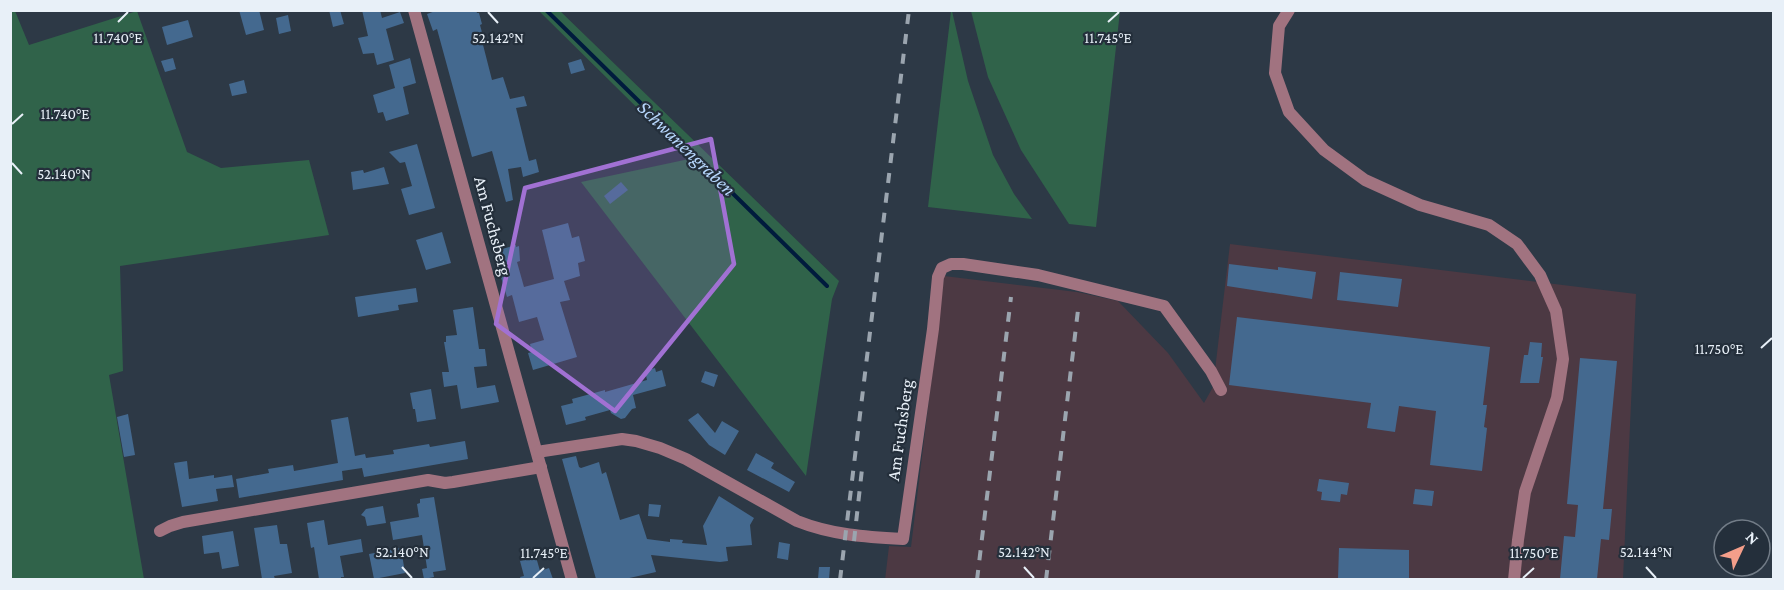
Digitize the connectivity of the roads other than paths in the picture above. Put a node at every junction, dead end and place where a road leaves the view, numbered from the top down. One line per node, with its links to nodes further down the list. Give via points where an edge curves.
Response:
1 (414, 10): 4 (street, Am Fuchsberg)
2 (1289, 10): 8 (street, via 1279,26 1275,73 1289,112 1324,150 1365,180 1420,205 1489,225 1517,244 1540,275 1556,311 1563,359 1557,398 1525,492)
3 (1221, 390): 4 (street, Am Fuchsberg, via 1164,306 1038,275 951,264 942,268 938,277 903,539 813,528 686,459 636,441 621,439)
4 (537, 452): 5 (street, Am Fuchsberg)
5 (541, 467): 6 (street, via 445,483 428,480 183,522); 7 (street, Am Fuchsberg)
6 (160, 531)
7 (572, 579)
8 (1514, 579)

